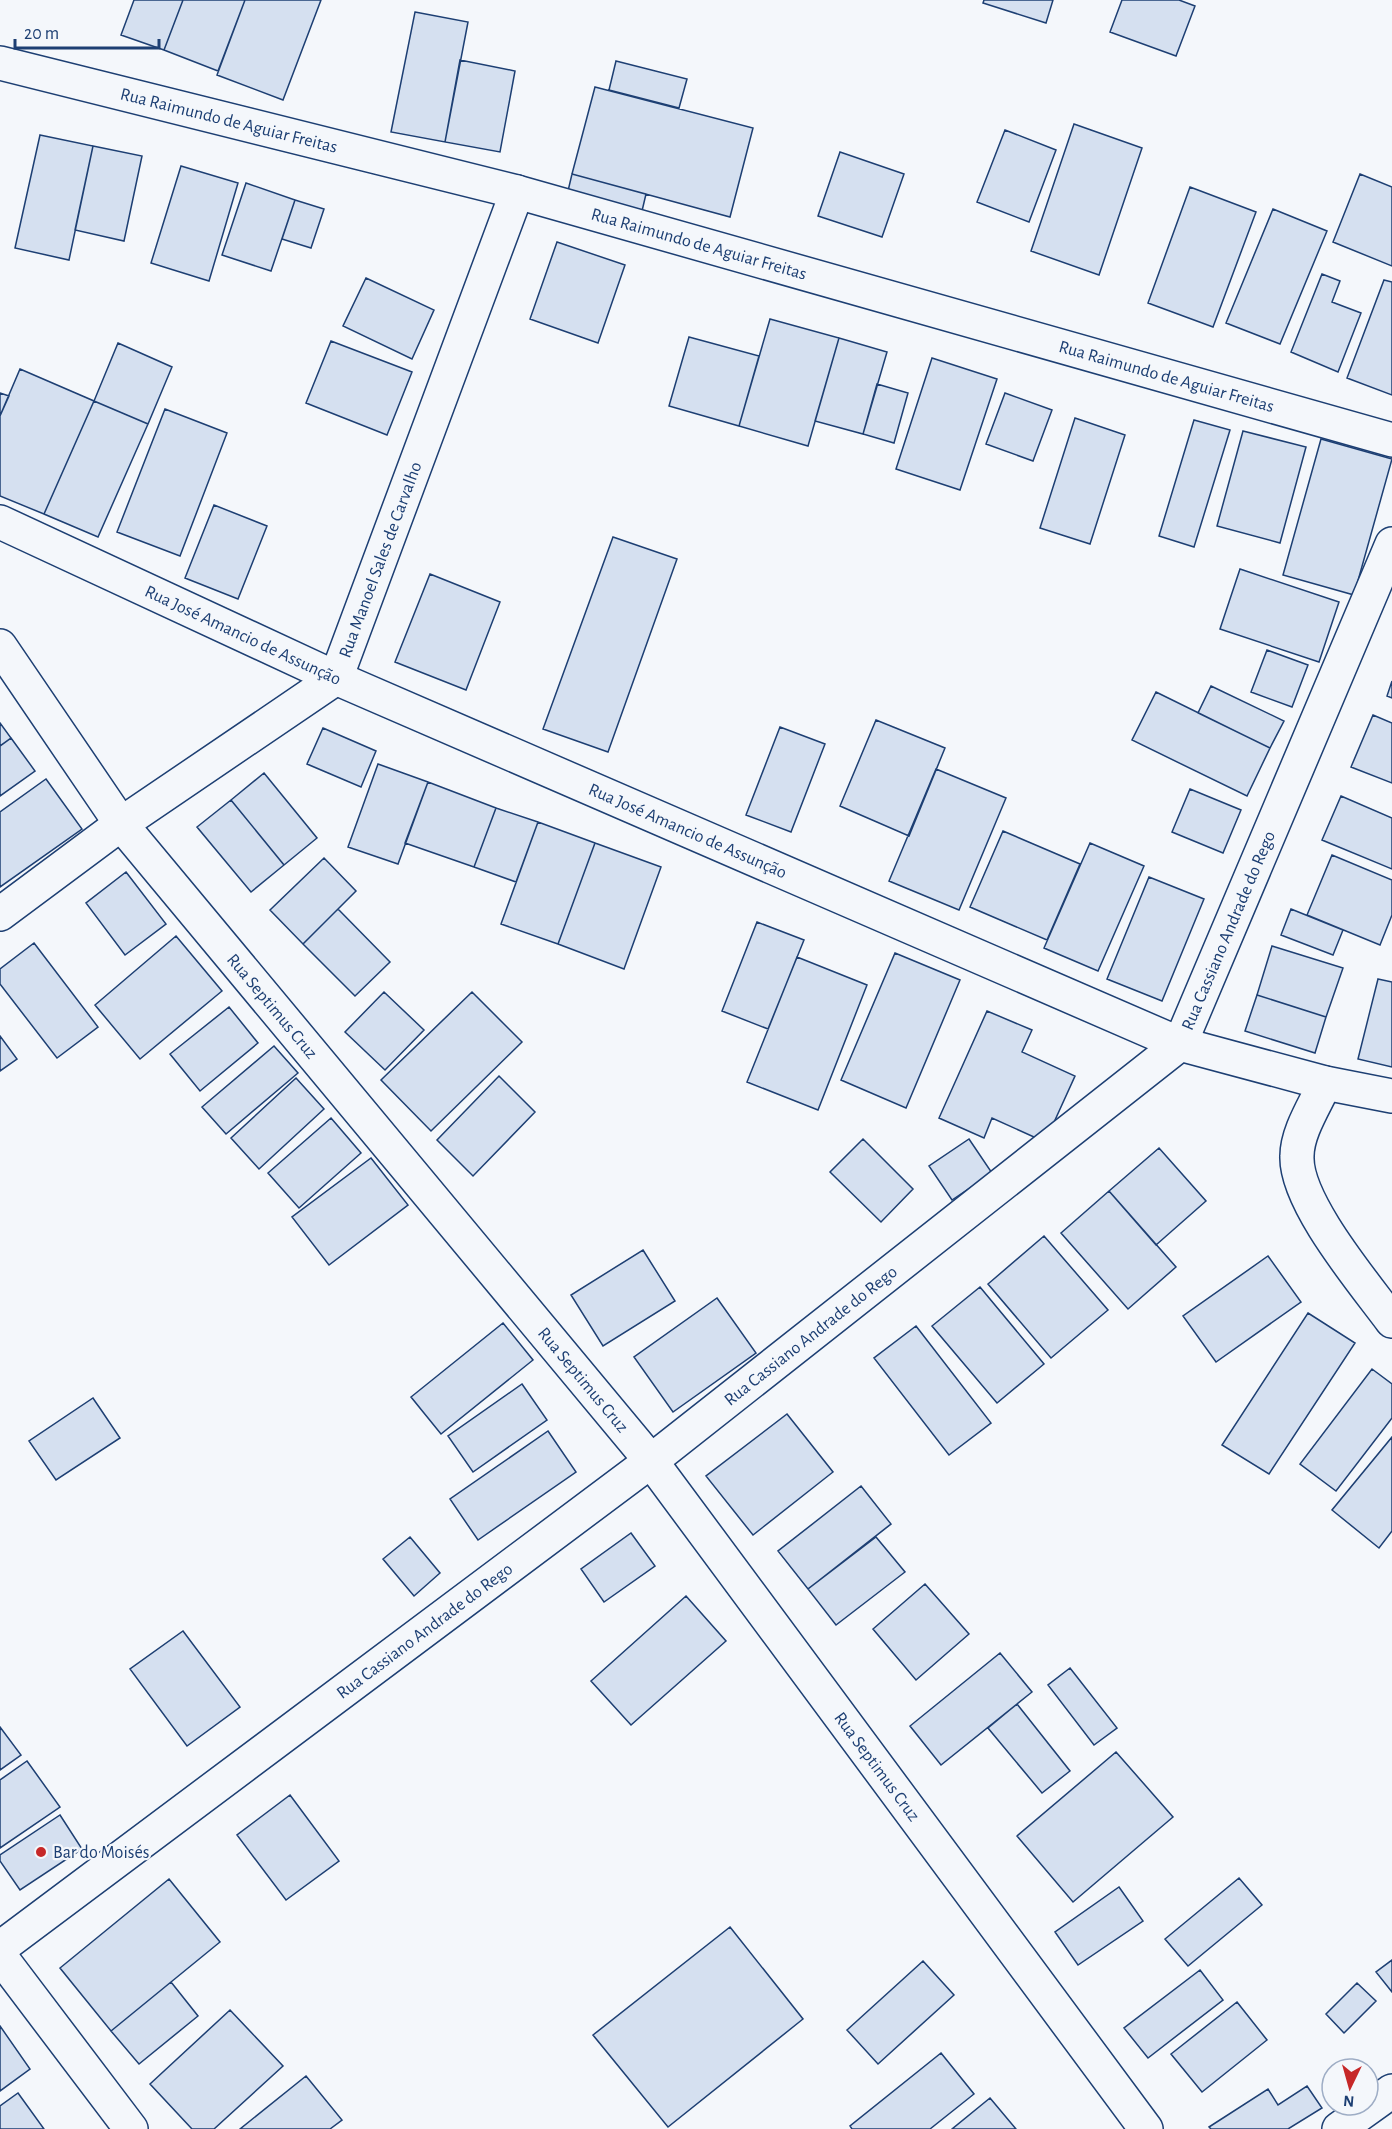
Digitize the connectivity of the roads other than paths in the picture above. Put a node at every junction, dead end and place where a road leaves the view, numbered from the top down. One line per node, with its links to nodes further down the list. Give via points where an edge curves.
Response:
1 (0, 63): 2 (street, Rua Raimundo de Aguiar Freitas)
2 (517, 192): 3 (street, Rua Raimundo de Aguiar Freitas); 7 (street, Rua Manoel Sales de Carvalho)
3 (1392, 440)
4 (0, 522): 7 (street, Rua José Amancio de Assunção)
5 (1392, 544): 10 (street, Rua Cassiano Andrade do Rego)
6 (0, 646): 8 (street, Rua Septimus Cruz)
7 (336, 678): 8 (street, Rua Manoel Sales de Carvalho); 10 (street, Rua José Amancio de Assunção)
8 (121, 824): 9 (street, Rua Manoel Sales de Carvalho); 14 (street, Rua Septimus Cruz)
9 (0, 914)
10 (1180, 1044): 11 (street, Rua José Amancio de Assunção); 14 (street, Rua Cassiano Andrade do Rego)
11 (1325, 1083): 12 (street, Rua José Amancio de Assunção); 13 (street, via 1296,1154 1300,1181 1337,1246)
12 (1392, 1096)
13 (1392, 1321)
14 (651, 1461): 15 (street, Rua Cassiano Andrade do Rego); 19 (street, Rua Septimus Cruz)
15 (0, 1948)
16 (0, 1956): 18 (street)
17 (1392, 2091): 20 (street)
18 (131, 2129)
19 (1146, 2129)
20 (1339, 2129)

